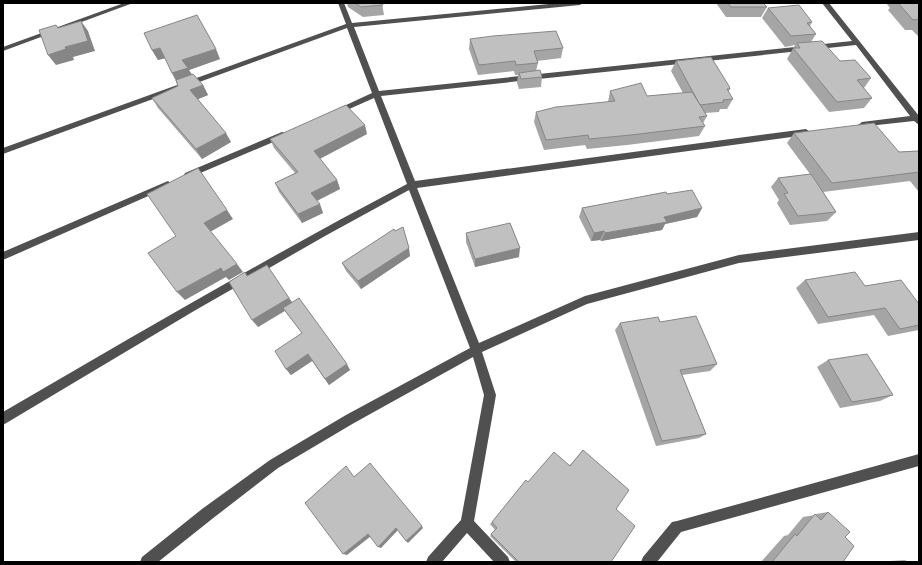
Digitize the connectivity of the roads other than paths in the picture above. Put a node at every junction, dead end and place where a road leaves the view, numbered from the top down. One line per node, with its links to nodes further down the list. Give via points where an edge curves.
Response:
1 (130, 3): 7 (street)
2 (340, 3): 5 (street)
3 (580, 3): 5 (street)
4 (825, 3): 6 (street)
5 (349, 25): 8 (street); 14 (street)
6 (857, 43): 8 (street); 10 (street)
7 (3, 49)
8 (376, 94): 9 (street); 15 (street)
9 (325, 116)
10 (917, 120): 11 (street)
11 (852, 126)
12 (813, 131): 15 (street)
13 (288, 132): 17 (street)
14 (3, 151)
15 (412, 185): 18 (street); 19 (street, via 190,308)
16 (919, 236): 18 (street, via 739,259 585,300)
17 (3, 256)
18 (476, 350): 21 (street, via 490,395); 22 (street, via 274,464)
19 (3, 419)
20 (919, 460): 25 (street, via 677,527)
21 (467, 523): 23 (street); 24 (street)
22 (147, 562)
23 (433, 562)
24 (503, 562)
25 (648, 562)

